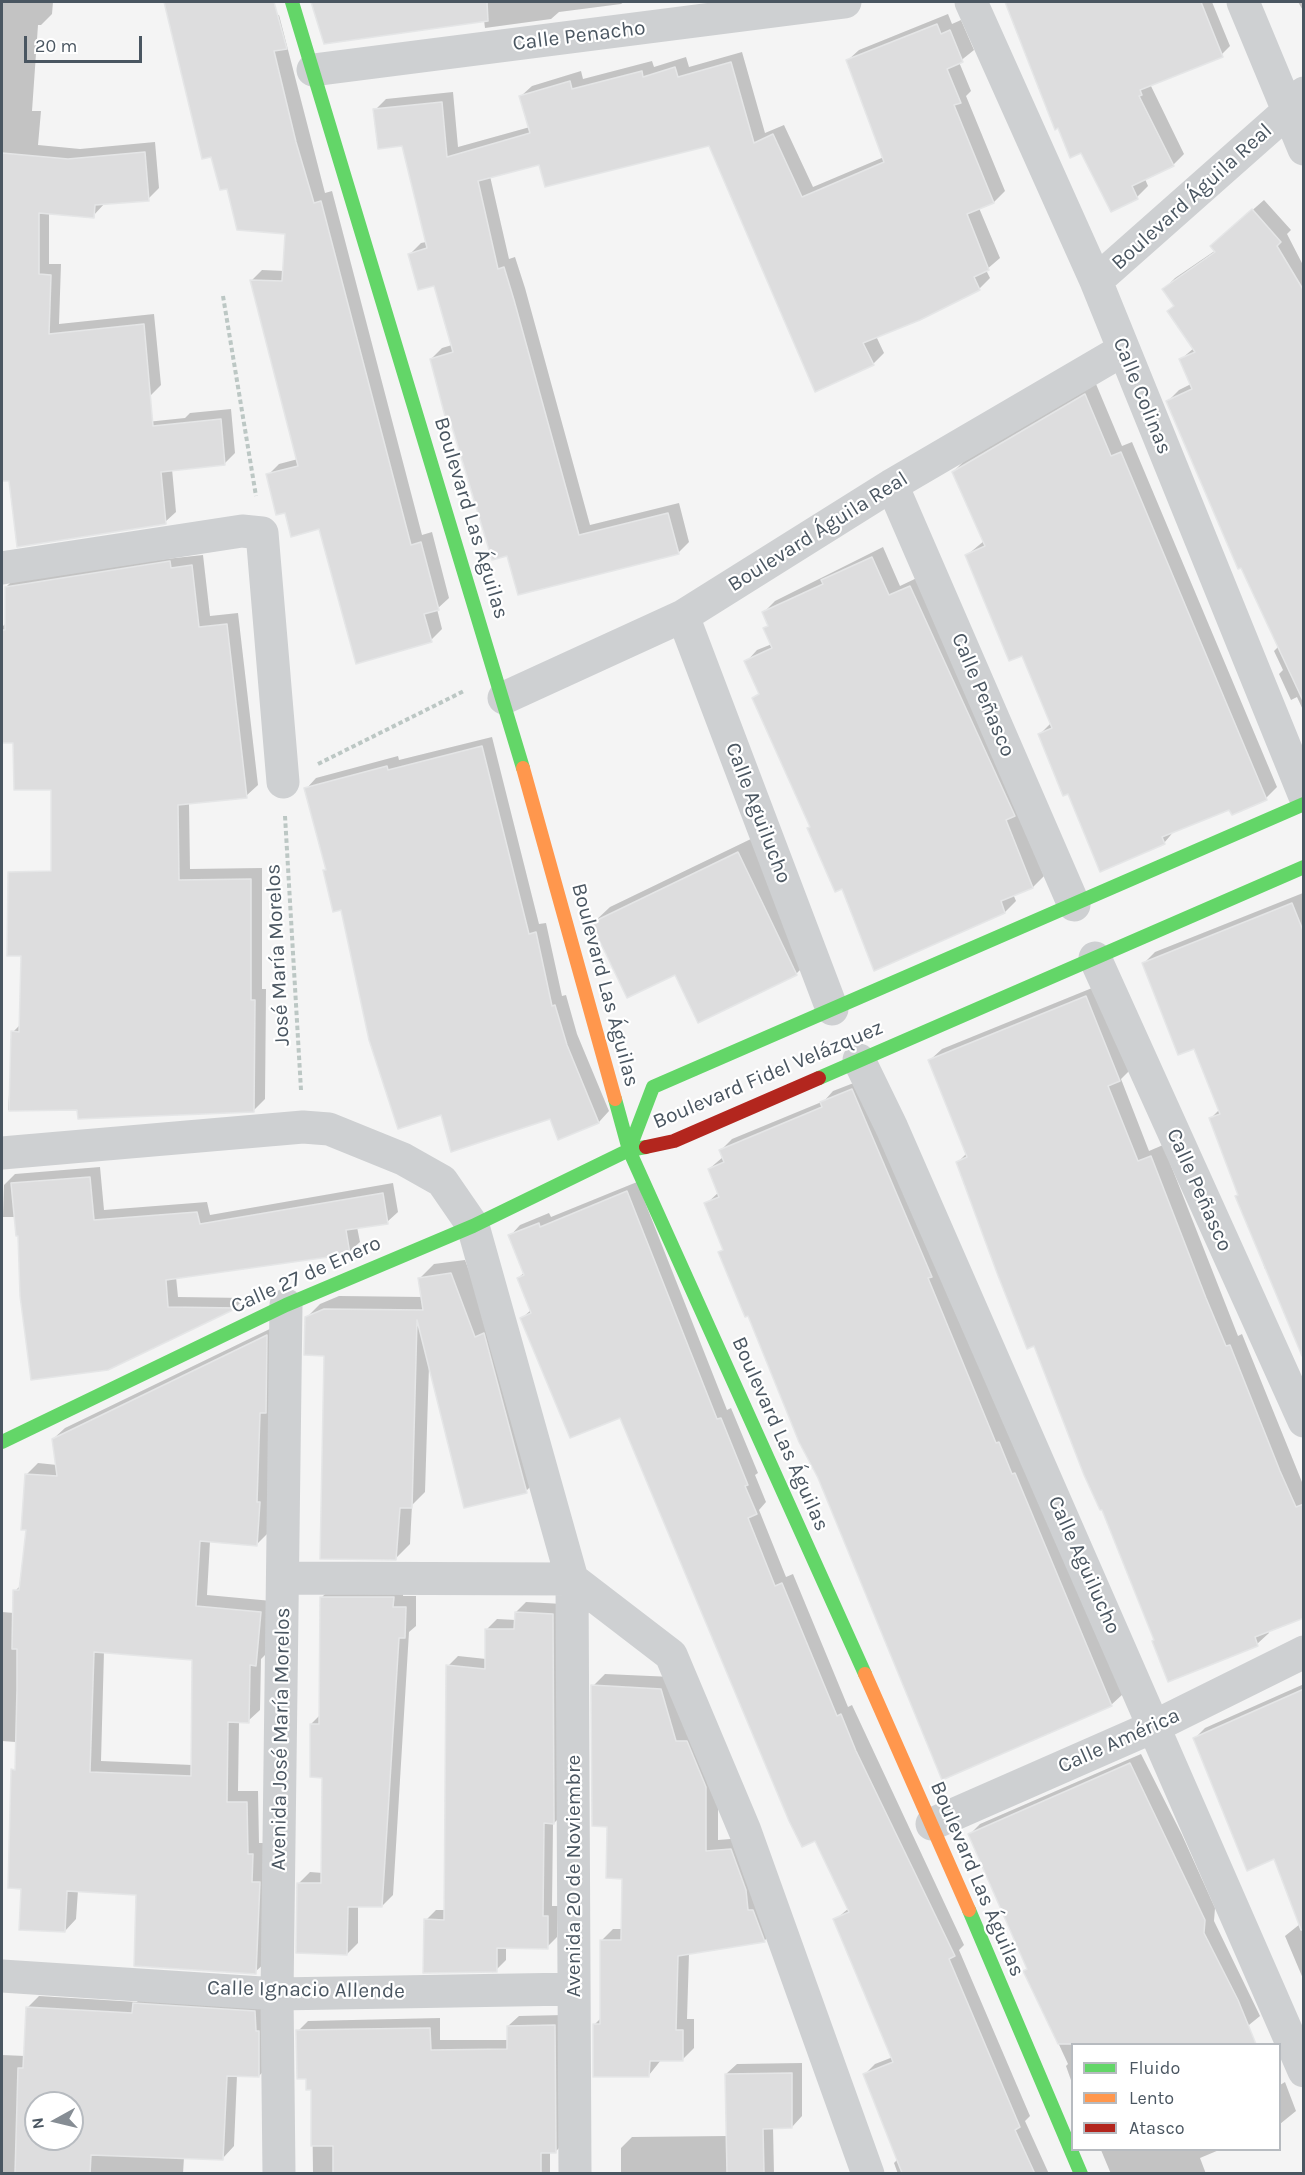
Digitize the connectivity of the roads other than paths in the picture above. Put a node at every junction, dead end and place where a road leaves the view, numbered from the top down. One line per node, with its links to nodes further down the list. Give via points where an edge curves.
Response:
1 (292, 2): 5 (street, Boulevard Las Águilas)
2 (845, 2): 5 (street, Calle Penacho)
3 (971, 2): 8 (street, Calle Colinas)
4 (1243, 2): 6 (street)
5 (312, 70): 13 (street, Boulevard Las Águilas)
6 (1295, 103): 7 (street); 8 (street, Boulevard Águila Real)
7 (1304, 149)
8 (1096, 281): 9 (street, Calle Colinas)
9 (1123, 350): 10 (street, Boulevard Águila Real); 15 (street, Calle Colinas)
10 (892, 485): 12 (street, Boulevard Águila Real); 18 (street, Calle Peñasco)
11 (2, 568): 14 (street, via 242,531 262,533)
12 (683, 616): 13 (street, Boulevard Águila Real); 20 (street, Calle Aguilucho)
13 (501, 686): 22 (street, Boulevard Las Águilas)
14 (283, 782)
15 (1304, 794)
16 (1304, 804): 18 (street, Boulevard Fidel Velázquez)
17 (1304, 867): 19 (street, Boulevard Fidel Velázquez)
18 (1074, 905): 20 (street, Boulevard Fidel Velázquez)
19 (1095, 958): 21 (street, Boulevard Fidel Velázquez); 26 (street, Calle Peñasco)
20 (832, 1010): 22 (street, Boulevard Fidel Velázquez, via 653,1087)
21 (859, 1060): 22 (street, Boulevard Fidel Velázquez, via 674,1141); 31 (street, Calle Aguilucho)
22 (629, 1150): 24 (street, Calle 27 de Enero); 32 (street, Boulevard Las Águilas)
23 (2, 1153): 24 (street, Avenida 20 de Noviembre, via 329,1128 442,1180)
24 (473, 1226): 25 (street, Calle 27 de Enero); 29 (street, Avenida 20 de Noviembre)
25 (286, 1305): 27 (street, Calle 27 de Enero); 28 (street, Avenida José María Morelos)
26 (1304, 1422)
27 (2, 1442)
28 (284, 1578): 29 (street); 35 (street, Avenida José María Morelos)
29 (572, 1579): 34 (street, Avenida 20 de Noviembre); 41 (street, via 671,1655 745,1831)
30 (1304, 1652): 31 (street, Calle América)
31 (1155, 1726): 32 (street, Calle América); 36 (street, Calle Aguilucho)
32 (932, 1824): 38 (street, Boulevard Las Águilas)
33 (2, 1976): 35 (street, Calle Ignacio Allende)
34 (574, 1989): 35 (street, Calle Ignacio Allende); 40 (street, Avenida 20 de Noviembre)
35 (277, 1994): 39 (street, Avenida José María Morelos)
36 (1304, 2071)
37 (1071, 2151): 42 (street, Boulevard Las Águilas)
38 (1071, 2151)
39 (279, 2174)
40 (575, 2174)
41 (868, 2174)
42 (1081, 2174)

